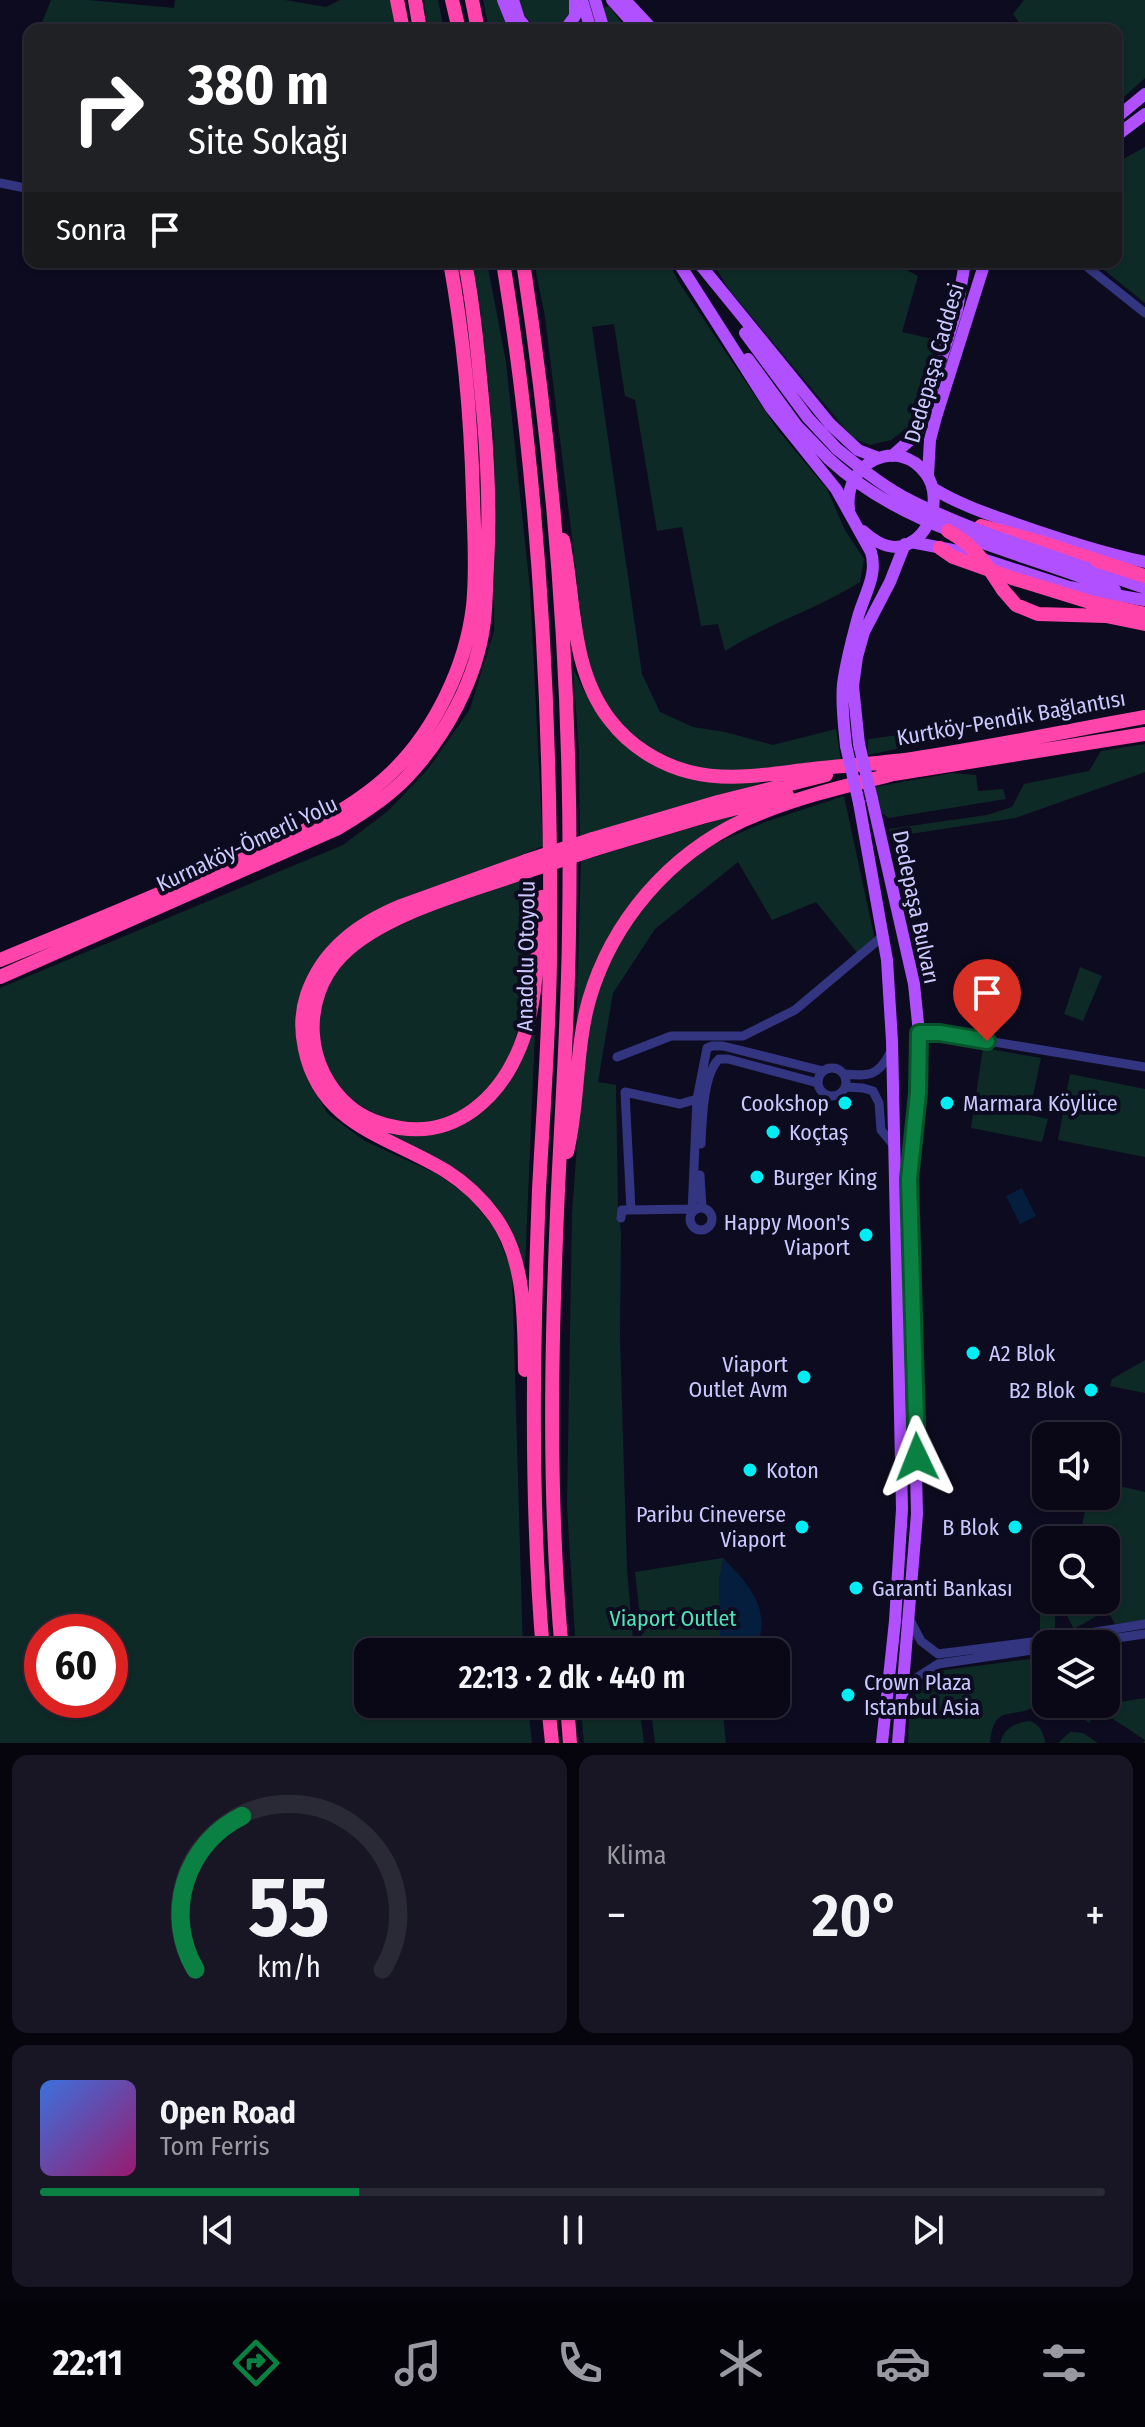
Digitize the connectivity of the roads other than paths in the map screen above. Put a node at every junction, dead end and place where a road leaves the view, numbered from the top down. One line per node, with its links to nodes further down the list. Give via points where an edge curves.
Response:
1 (397, 0): 13 (highway)
2 (404, 0): 14 (highway)
3 (418, 0): 15 (highway)
4 (452, 0): 16 (highway)
5 (472, 0): 17 (highway)
6 (503, 0): 18 (main road)
7 (513, 0): 19 (main road)
8 (575, 0): 20 (main road)
9 (582, 0): 21 (main road)
10 (595, 0): 22 (main road)
11 (612, 0): 23 (main road)
12 (625, 0): 24 (main road)
13 (404, 24)
14 (406, 24)
15 (421, 24)
16 (458, 24)
17 (477, 24)
18 (513, 24)
19 (523, 24)
20 (569, 24)
21 (589, 24)
22 (602, 24)
23 (634, 24)
24 (647, 24)
25 (1145, 94): 26 (main road)
26 (1122, 113)
27 (1145, 114): 28 (main road)
28 (1122, 131)
29 (0, 183): 30 (street)
30 (24, 188)
31 (451, 268): 67 (highway, Kurnaköy-Ömerli Yolu, via 466,380 473,608 462,652 429,725 392,772 328,817)
32 (466, 268): 70 (highway, Kurnaköy-Ömerli Yolu, via 488,466 484,623 469,677 439,736 406,779 338,828)
33 (504, 268): 64 (highway, Anadolu Otoyolu, via 537,545)
34 (524, 268): 46 (highway, Anadolu Otoyolu)
35 (682, 268): 41 (main road)
36 (701, 268): 43 (main road)
37 (702, 268): 44 (main road, via 830,424 858,450)
38 (964, 268): 44 (main road, Dedepaşa Caddesi, via 957,310 919,429)
39 (983, 268): 45 (main road, Dedepaşa Caddesi, via 936,417)
40 (1089, 268): 42 (street)
41 (691, 283): 43 (main road, via 797,426); 48 (main road, via 771,408)
42 (1145, 313)
43 (833, 454): 49 (main road, bridge, via 866,490 918,519)
44 (885, 457): 45 (main road, via 906,458); 48 (main road, via 866,464 850,485)
45 (928, 475): 47 (main road)
46 (550, 481): 62 (highway, via 584,670 601,708 634,745 671,765 722,776); 86 (highway, Anadolu Otoyolu, via 569,788)
47 (934, 489): 50 (main road, via 932,514); 52 (main road, via 1038,532)
48 (853, 518): 50 (main road, via 881,543); 61 (main road, via 871,552 873,572 843,685 843,713)
49 (948, 524): 53 (highway, bridge, via 1040,542); 58 (highway, bridge, via 979,553 1016,605 1038,614 1106,616)
50 (908, 543): 51 (main road); 61 (main road, via 857,657)
51 (940, 548): 56 (main road, via 1069,587); 57 (highway, via 1012,578)
52 (1145, 562)
53 (1087, 568): 54 (highway); 55 (main road); 56 (main road)
54 (1145, 576)
55 (1145, 588)
56 (1145, 600)
57 (1145, 614)
58 (1145, 624)
59 (1145, 717): 62 (highway, Kurtköy-Pendik Bağlantısı, via 909,759)
60 (1145, 734): 62 (highway, Kurtköy-Pendik Bağlantısı)
61 (852, 745): 63 (main road, bridge)
62 (888, 768): 65 (highway, bridge); 86 (highway, via 727,829 679,862 637,905 603,962 589,1002)
63 (865, 801): 66 (main road, Dedepaşa Bulvarı); 69 (main road, Dedepaşa Bulvarı)
64 (549, 833): 65 (highway, via 532,997 521,1044 506,1075 475,1110 440,1127 412,1130 380,1124 352,1108 324,1074 314,1045 317,994 333,967 374,930); 90 (highway, Anadolu Otoyolu, via 550,962 534,1336)
65 (527, 866): 90 (highway, via 401,906 348,935 316,973 302,1021 314,1078 339,1112 468,1187 509,1243 521,1292)
66 (883, 936): 68 (main road, Dedepaşa Bulvarı); 74 (street, via 795,1010 743,1036 671,1036)
67 (0, 960)
68 (887, 960): 69 (main road, via 897,951); 73 (main road, Dedepaşa Bulvarı)
69 (909, 963): 71 (main road, Dedepaşa Bulvarı)
70 (0, 977)
71 (919, 1033): 77 (street); 83 (main road, Dedepaşa Bulvarı)
72 (715, 1045): 75 (street, via 707,1048); 76 (street, via 720,1052); 78 (street)
73 (892, 1050): 79 (street, via 872,1074); 84 (main road, Dedepaşa Bulvarı)
74 (617, 1057)
75 (705, 1057): 76 (street); 82 (street)
76 (717, 1061): 80 (street, via 739,1061); 87 (street, via 702,1121)
77 (1145, 1067)
78 (823, 1071): 79 (street, via 832,1068); 80 (street)
79 (844, 1074): 81 (street)
80 (818, 1083): 81 (street, via 830,1096)
81 (846, 1087): 85 (street, via 873,1091 881,1130)
82 (697, 1099): 87 (street); 88 (street, via 680,1104 625,1092)
83 (916, 1106): 84 (main road, via 903,1116); 91 (main road, Dedepaşa Bulvarı, via 909,1179 917,1514)
84 (893, 1110): 85 (main road, Dedepaşa Bulvarı)
85 (894, 1146): 103 (main road, Dedepaşa Bulvarı, via 902,1509)
86 (558, 1193): 95 (highway, Anadolu Otoyolu, via 552,1434)
87 (695, 1209): 88 (street)
88 (631, 1210): 89 (street, via 622,1210)
89 (621, 1218)
90 (535, 1506): 94 (highway, Anadolu Otoyolu)
91 (907, 1612): 92 (street, via 925,1646 938,1654); 98 (main road, Dedepaşa Bulvarı)
92 (1145, 1624)
93 (1145, 1634): 96 (street)
94 (542, 1638)
95 (561, 1638)
96 (1120, 1638)
97 (1032, 1650): 98 (street, via 938,1664 913,1680)
98 (900, 1701): 104 (main road, Dedepaşa Bulvarı)
99 (549, 1718): 101 (highway)
100 (568, 1718): 102 (highway)
101 (552, 1743)
102 (570, 1743)
103 (882, 1743)
104 (898, 1743)

